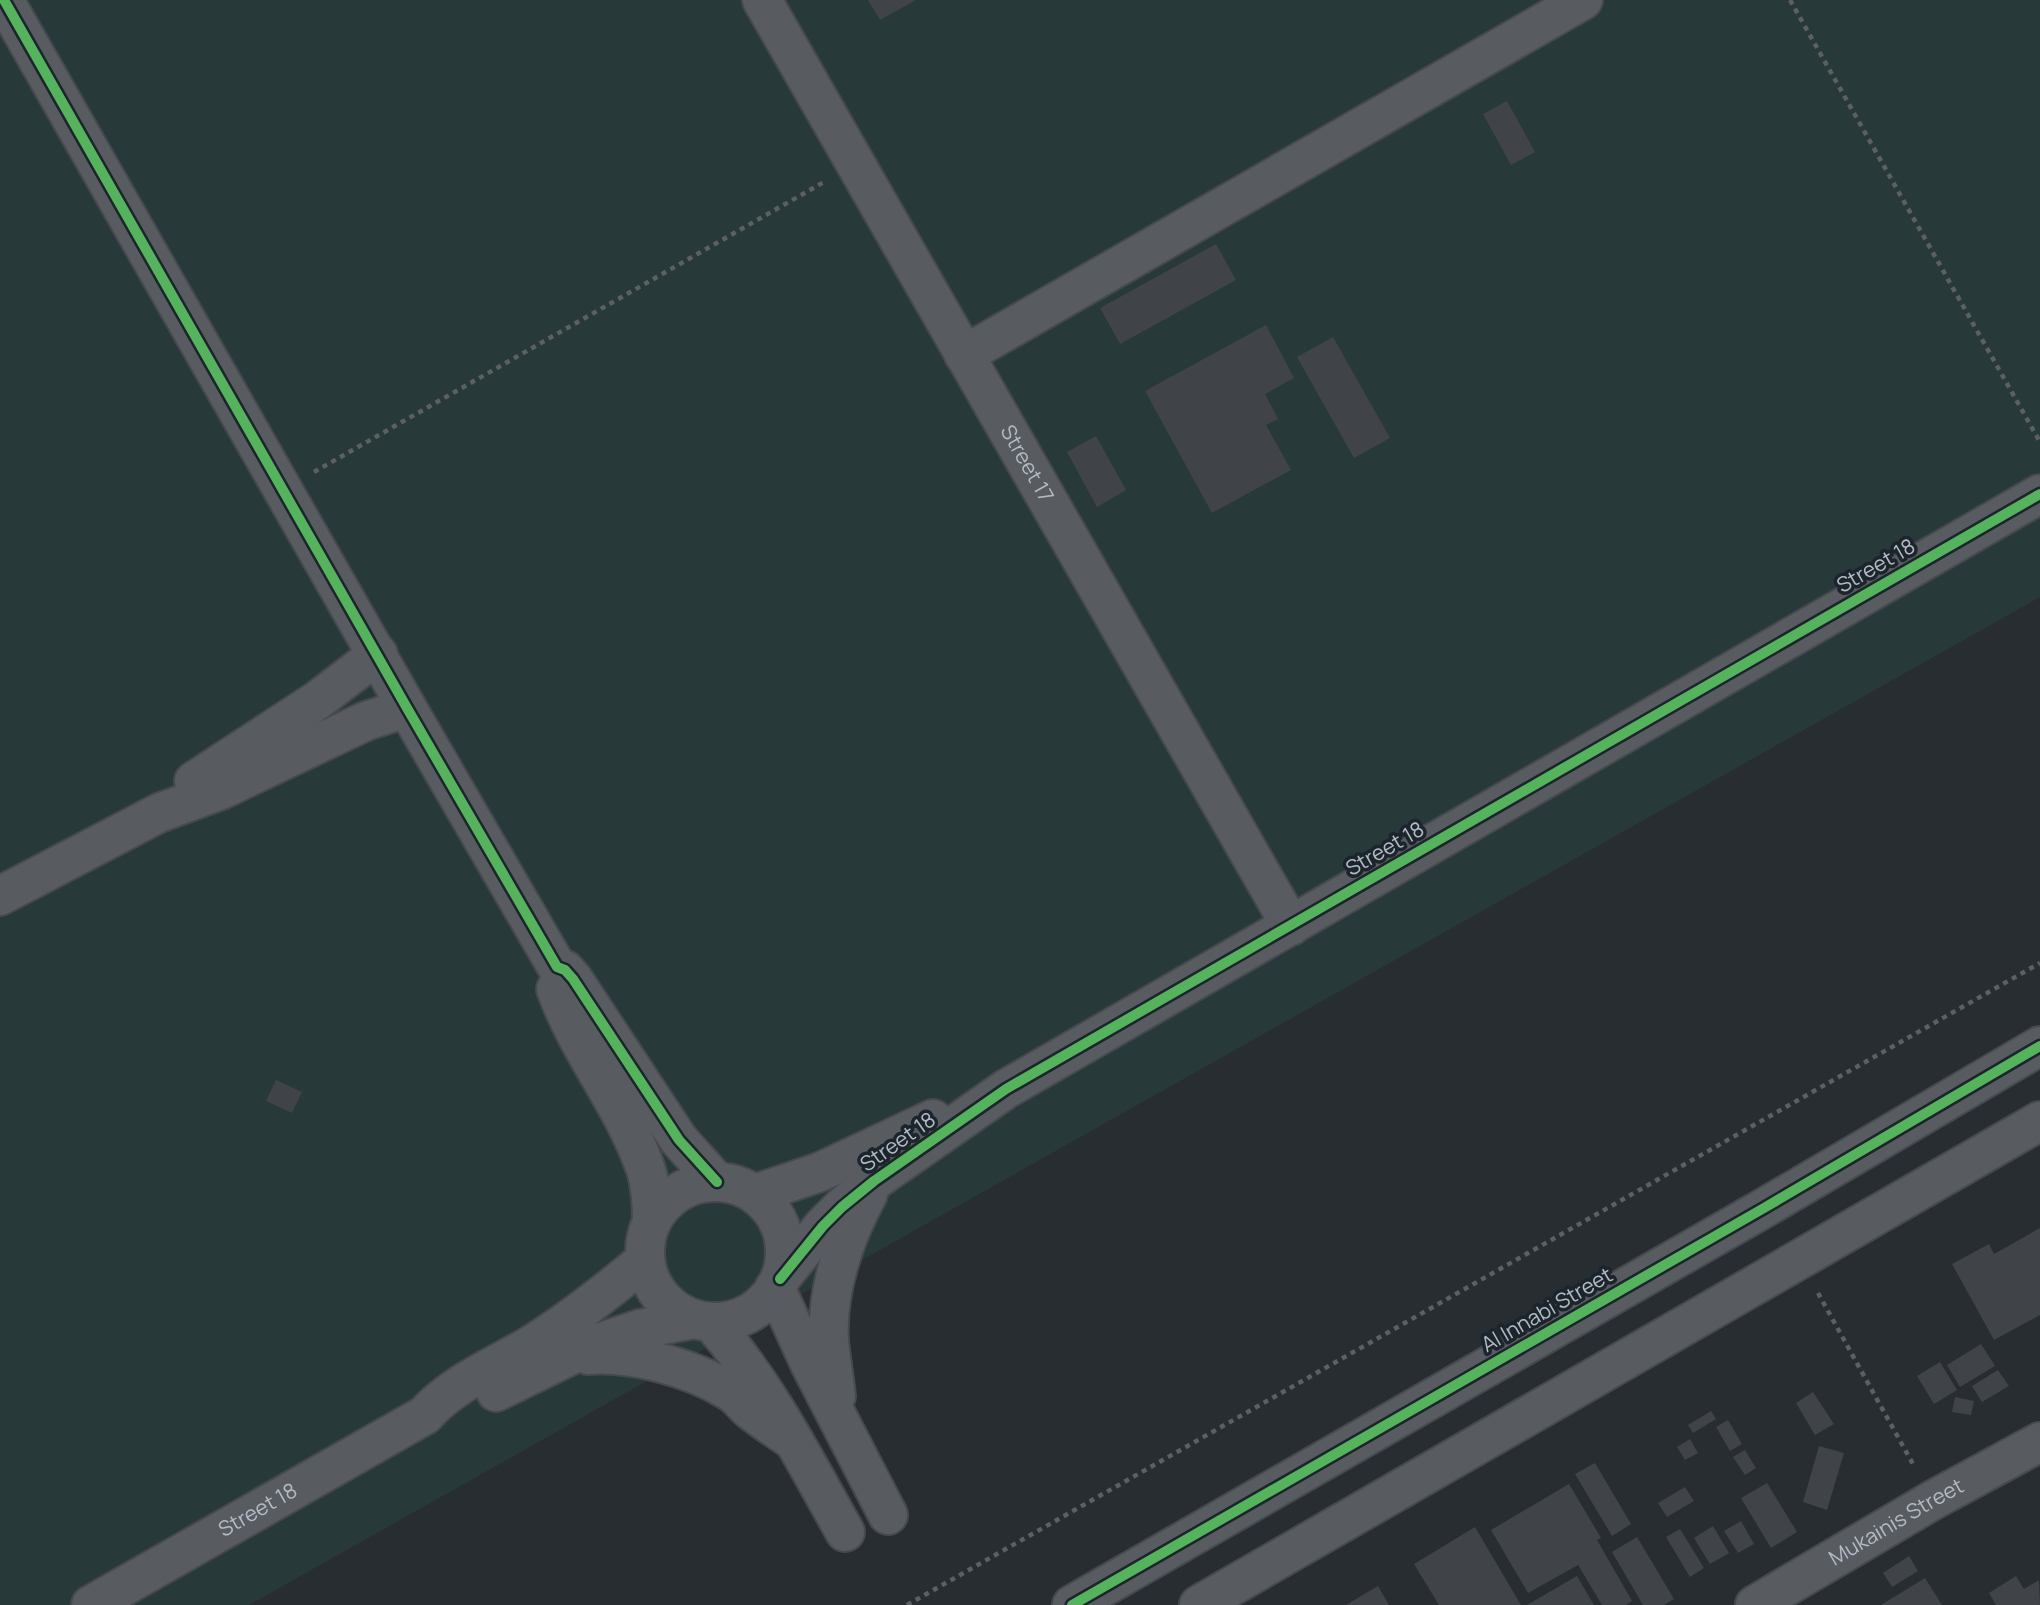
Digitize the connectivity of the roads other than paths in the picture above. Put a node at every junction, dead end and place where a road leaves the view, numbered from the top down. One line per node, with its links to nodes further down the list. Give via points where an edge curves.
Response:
1 (4, 0): 6 (street)
2 (762, 0): 4 (street, Street 17)
3 (1583, 0): 4 (street)
4 (964, 355): 10 (street, Street 17)
5 (2040, 494): 10 (street, Street 18)
6 (378, 654): 7 (street); 8 (street, via 318,700 190,783)
7 (407, 708): 8 (street, via 366,721 221,790); 11 (street)
8 (159, 813): 9 (street)
9 (0, 896)
10 (1291, 926): 13 (street, Street 18)
11 (557, 967): 16 (street, via 573,979 679,1140); 18 (street, via 554,980 559,999 647,1174)
12 (2040, 1046): 30 (street, Al Innabi Street)
13 (1006, 1089): 15 (street, Street 18); 17 (street, Street 18, via 820,1172)
14 (2040, 1121): 31 (street)
15 (874, 1181): 20 (street, Street 18, via 823,1226); 24 (street, via 843,1250 830,1308 829,1339)
16 (717, 1182): 17 (street); 18 (street, via 679,1192)
17 (755, 1194): 20 (street, via 772,1211 782,1233 785,1256)
18 (652, 1221): 19 (street)
19 (645, 1260): 21 (street, via 661,1297 676,1310); 23 (street, Street 18, via 596,1301 441,1399)
20 (778, 1283): 21 (street, Street 18, via 760,1307 745,1316 729,1322); 24 (street, via 799,1342)
21 (703, 1321): 22 (street, Street 18, via 640,1329); 25 (street, via 749,1367)
22 (568, 1357): 23 (street, Street 18, via 458,1409); 25 (street, via 629,1356 687,1372 730,1391)
23 (425, 1415): 29 (street, Street 18)
24 (840, 1426): 27 (street)
25 (794, 1441): 28 (street)
26 (2040, 1442): 32 (street, Mukainis Street)
27 (888, 1515)
28 (845, 1532)
29 (91, 1605)
30 (1072, 1605)
31 (1199, 1605)
32 (1755, 1605)

